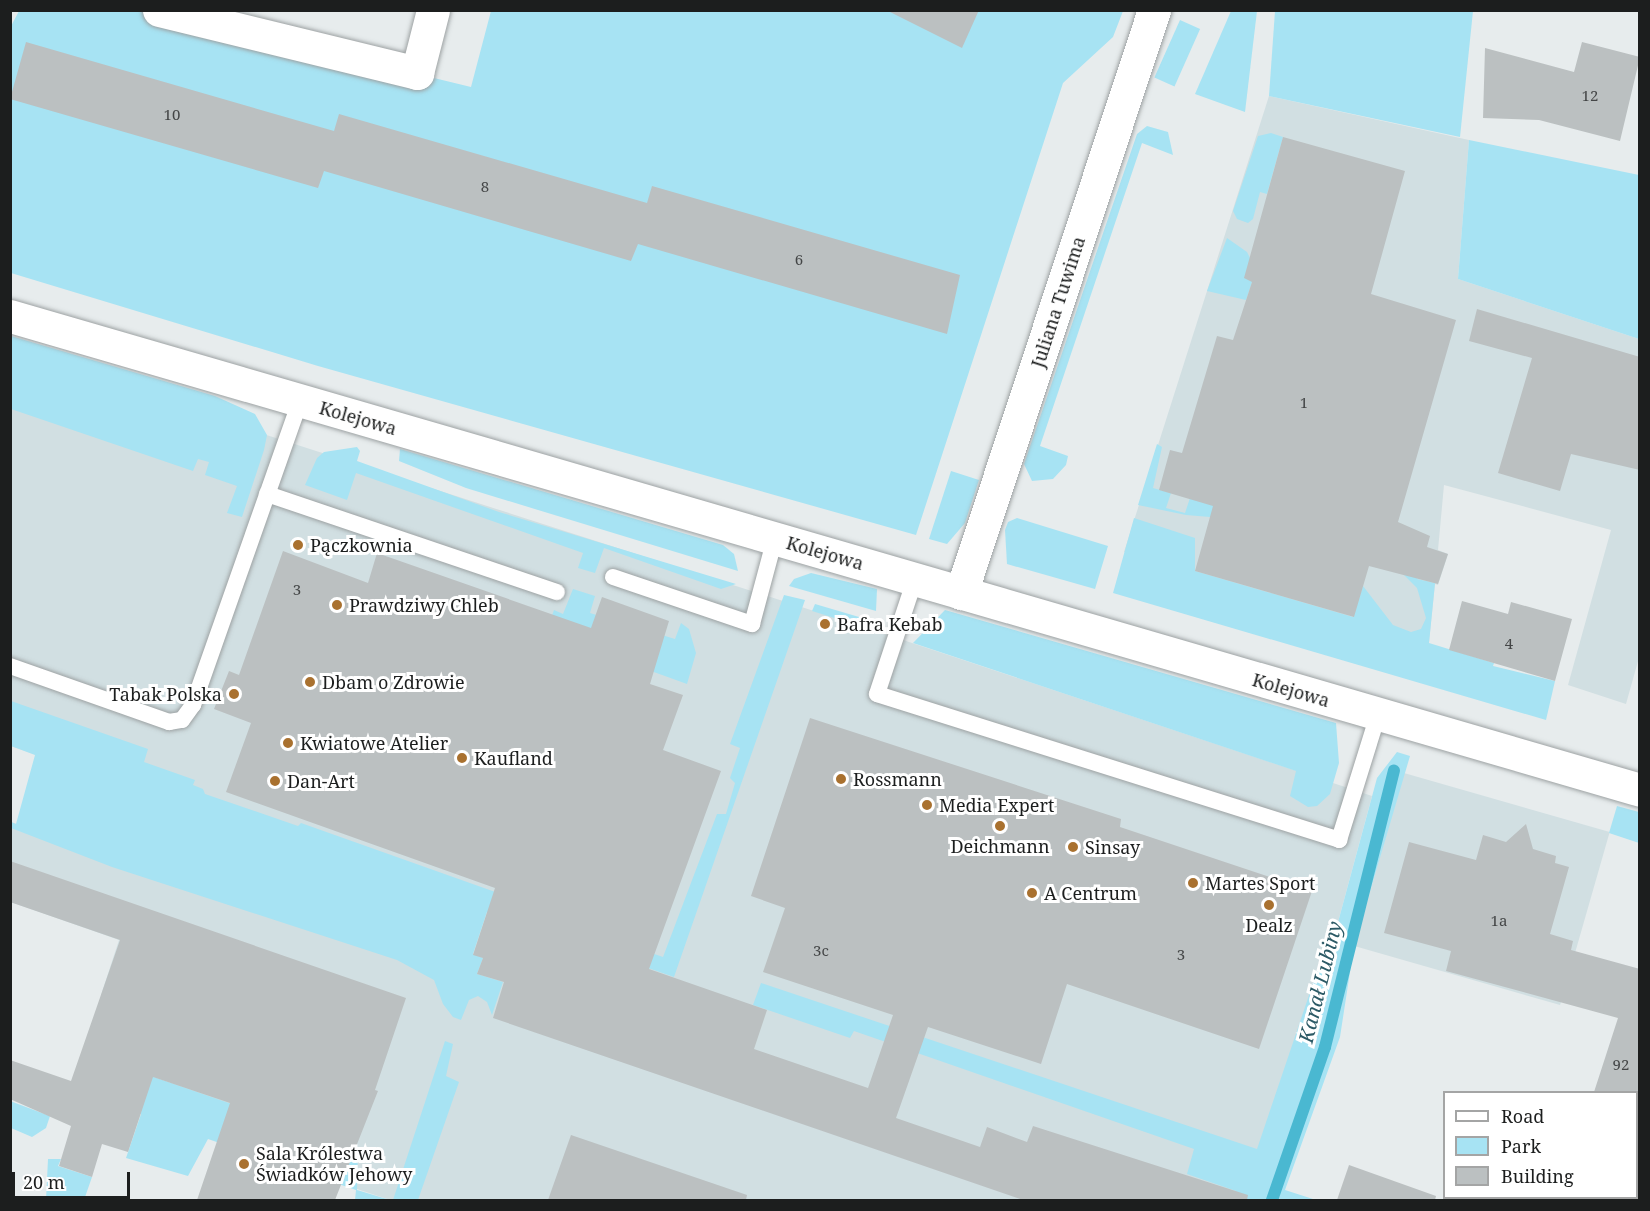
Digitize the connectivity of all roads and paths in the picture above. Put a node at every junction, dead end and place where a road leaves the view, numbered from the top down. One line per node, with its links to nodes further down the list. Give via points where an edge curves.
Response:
1 (159, 10): 2 (street, via 417,73)
2 (433, 10)
3 (1154, 10): 11 (street, Juliana Tuwima)
4 (10, 316): 5 (street, Kolejowa)
5 (300, 401): 6 (lane); 7 (street, Kolejowa)
6 (267, 494): 10 (lane); 12 (lane, via 193,705 182,720 169,722)
7 (775, 538): 8 (lane, via 752,624); 9 (street, Kolejowa)
8 (613, 577)
9 (915, 579): 11 (street, Kolejowa); 13 (lane, via 877,694 1339,840)
10 (557, 592)
11 (962, 593): 13 (street, Kolejowa)
12 (10, 666)
13 (1378, 715): 14 (street, Kolejowa)
14 (1640, 790)

